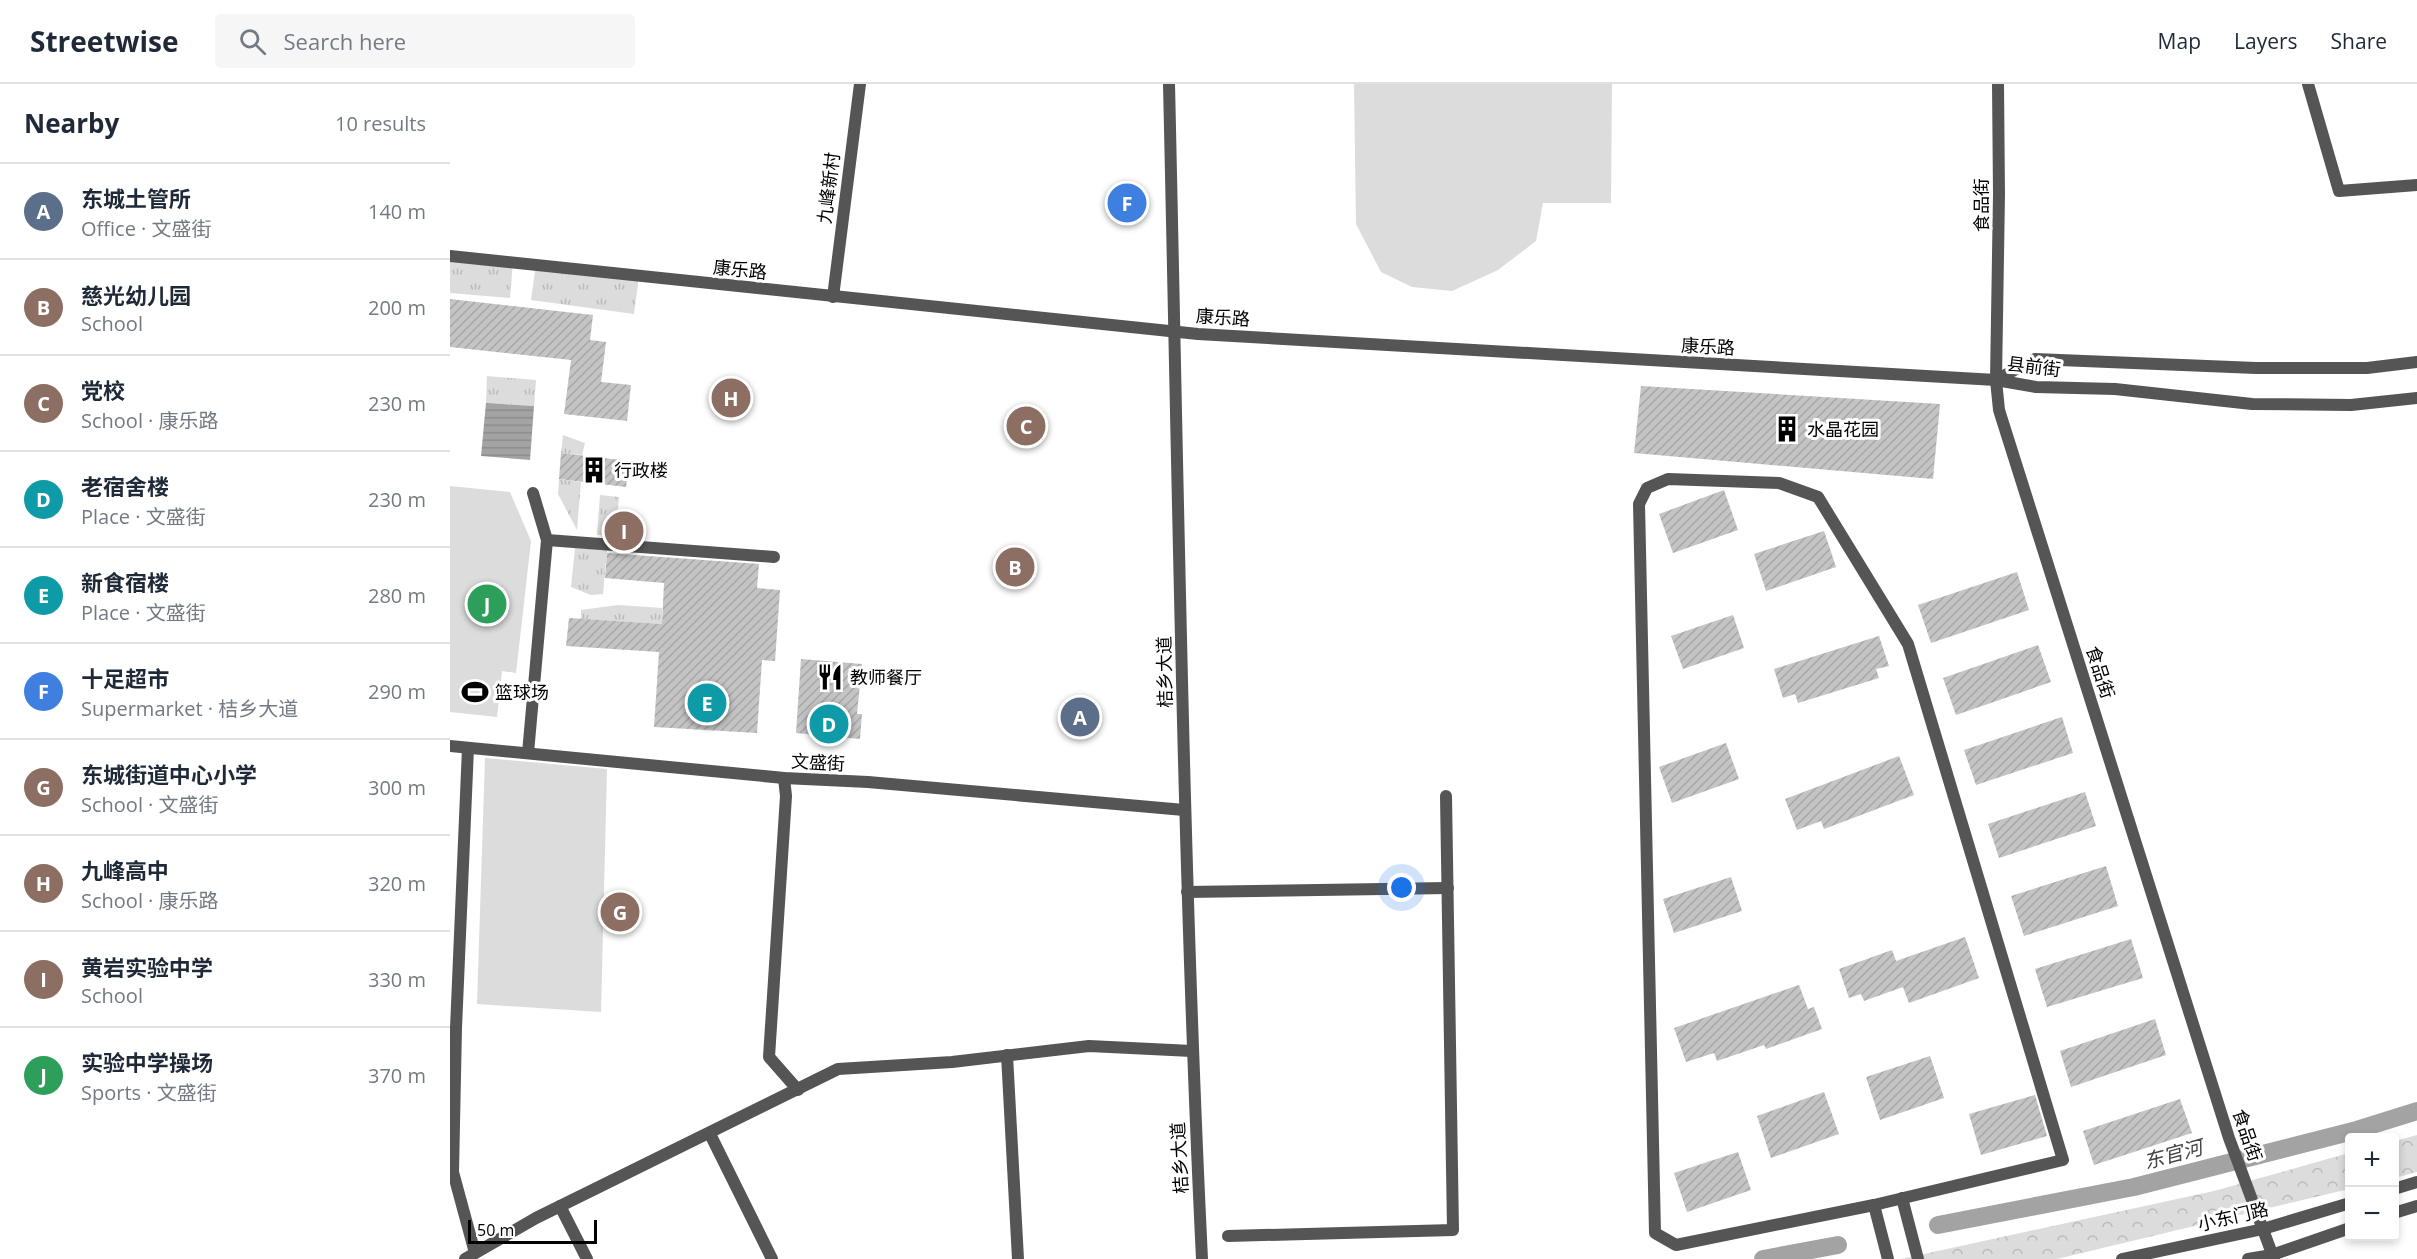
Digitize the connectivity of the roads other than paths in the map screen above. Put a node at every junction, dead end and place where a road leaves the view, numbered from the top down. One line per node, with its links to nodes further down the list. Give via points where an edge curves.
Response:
1 (860, 84): 7 (street, 九峰新村)
2 (1169, 84): 8 (street, 桔乡大道)
3 (1998, 84): 10 (street, 食品街)
4 (2308, 84): 5 (street, via 2339,191)
5 (2417, 185)
6 (450, 256): 7 (street, 康乐路)
7 (833, 297): 8 (street, 康乐路)
8 (1175, 332): 10 (street, 康乐路); 20 (street, 桔乡大道)
9 (2417, 362): 10 (street, 县前街, via 2367,368 2256,368 2035,359)
10 (1996, 381): 11 (street, 县前街, via 2252,404 2351,405); 36 (street, 食品街, via 1999,410 2232,1146)
11 (2417, 398)
12 (533, 493): 13 (street)
13 (547, 540): 14 (street); 17 (street)
14 (774, 557)
15 (450, 746): 16 (street, 文盛街)
16 (468, 748): 17 (street, 文盛街); 25 (street)
17 (528, 753): 18 (street, 文盛街)
18 (784, 778): 20 (street, 文盛街); 26 (street, via 770,1058)
19 (1446, 796): 21 (street)
20 (1184, 810): 22 (street, 桔乡大道)
21 (1448, 888): 22 (street); 38 (street, via 1453,1230)
22 (1187, 892): 23 (street, 桔乡大道)
23 (1192, 1051): 24 (street, via 1089,1046); 44 (street, 桔乡大道)
24 (1007, 1055): 26 (street, via 838,1069); 43 (street)
25 (453, 1062): 39 (street, via 453,1172)
26 (798, 1090): 27 (street)
27 (710, 1134): 33 (street); 42 (street)
28 (2417, 1182): 29 (street)
29 (2399, 1187)
30 (1902, 1198): 31 (street); 31 (street, via 2063,1160 1908,644 1818,496 1779,483 1668,479 1647,488 1639,504 1655,1233 1676,1245); 46 (street)
31 (1874, 1204): 45 (street)
32 (2345, 1204): 36 (street, 小东门路)
33 (560, 1206): 39 (street); 41 (street)
34 (2417, 1206): 35 (street)
35 (2399, 1211)
36 (2263, 1229): 40 (street, 食品街); 47 (street, 小东门路)
37 (2345, 1230): 40 (street)
38 (1228, 1236)
39 (470, 1256)
40 (2273, 1257): 48 (street)
41 (587, 1259)
42 (772, 1259)
43 (1018, 1259)
44 (1202, 1259)
45 (1888, 1259)
46 (1918, 1259)
47 (2122, 1259)
48 (2248, 1259)

